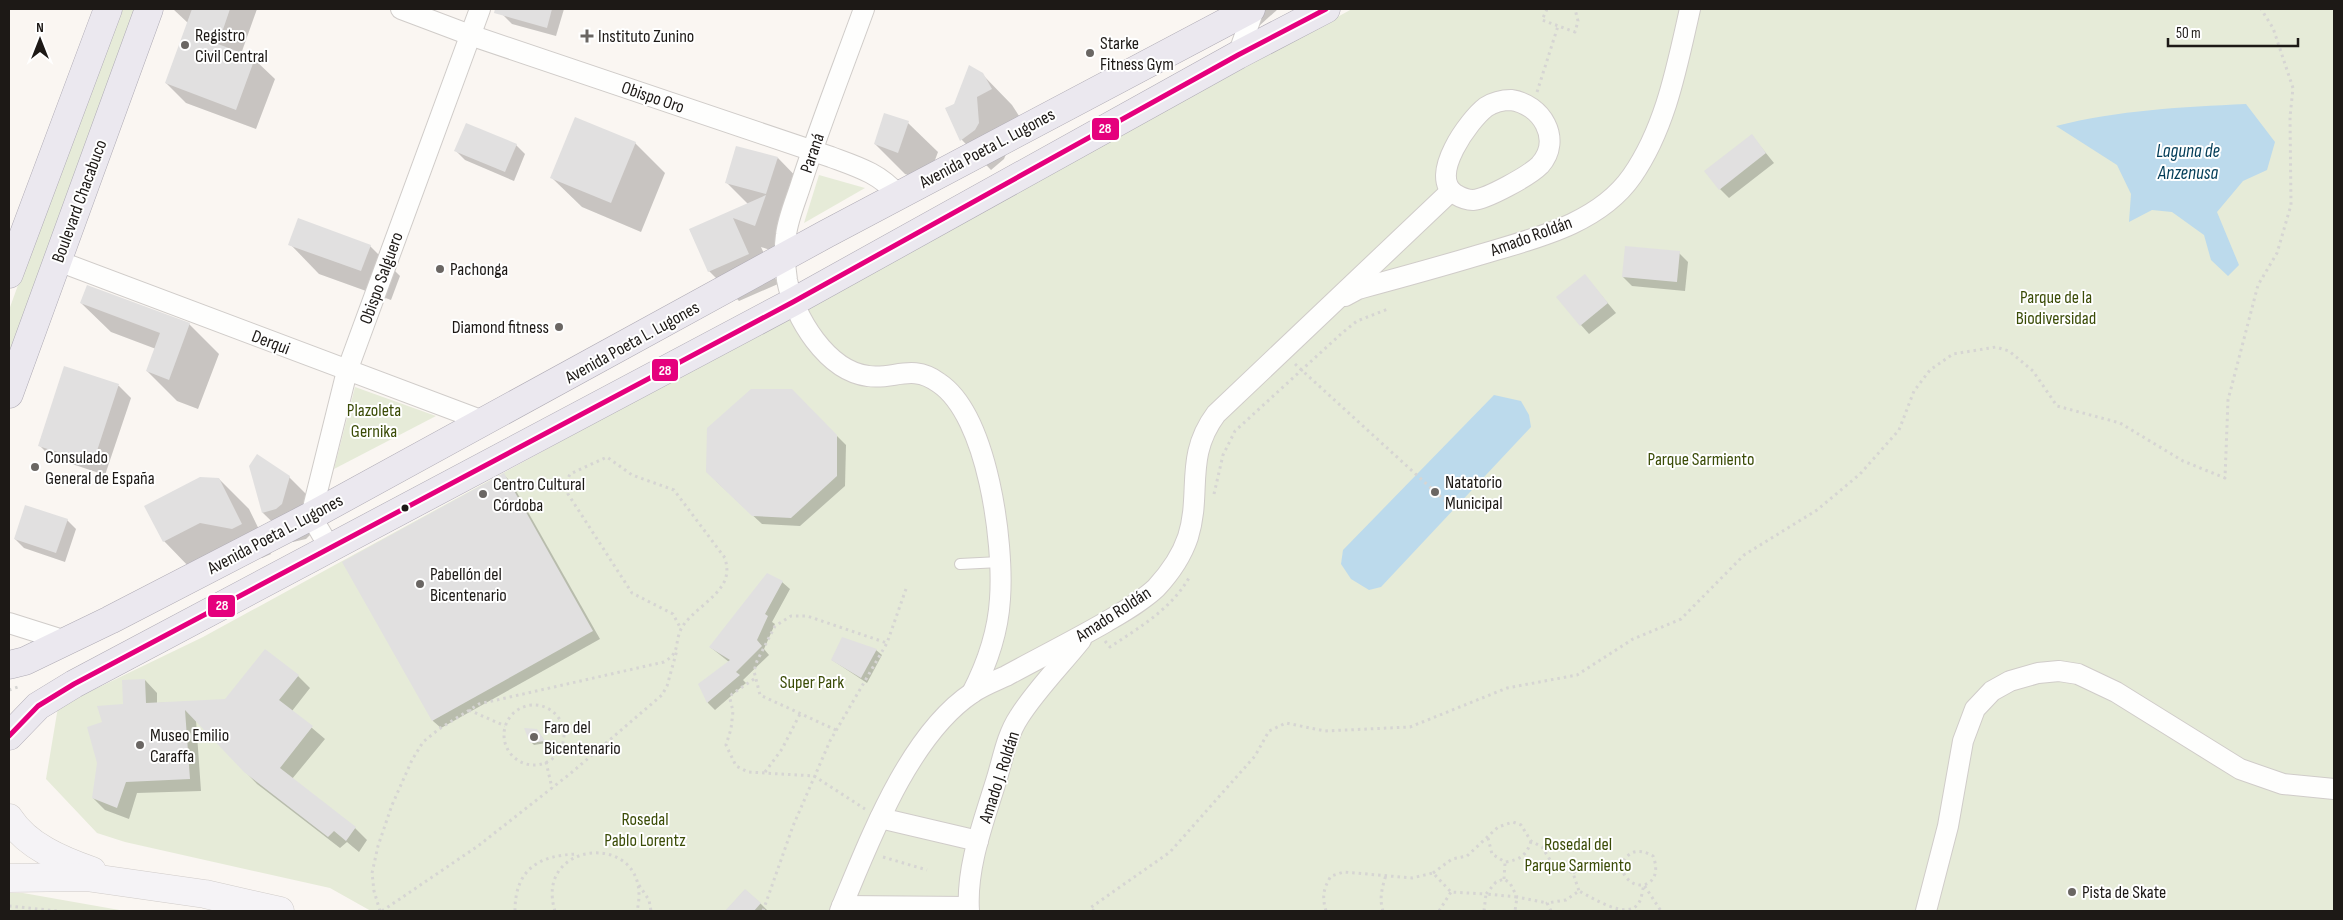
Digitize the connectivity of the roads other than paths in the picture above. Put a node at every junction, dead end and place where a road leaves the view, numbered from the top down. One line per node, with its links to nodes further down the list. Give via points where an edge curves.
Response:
1 (108, 9): 16 (main road)
2 (149, 9): 15 (main road, Boulevard Chacabuco)
3 (401, 9): 9 (street, Obispo Oro)
4 (480, 9): 9 (street, Obispo Salguero)
5 (864, 9): 11 (street, Paraná)
6 (1252, 9): 10 (street); 13 (main road, Avenida Poeta L. Lugones)
7 (1326, 9): 10 (main road)
8 (1690, 9): 18 (street, Amado Roldán, via 1668,100 1646,152 1616,194 1572,223 1540,236 1358,289)
9 (470, 35): 11 (street, Obispo Oro); 19 (street, Obispo Salguero)
10 (1238, 55): 17 (main road)
11 (812, 151): 13 (street, Obispo Oro, via 872,173); 14 (street, Paraná, via 786,234)
12 (1451, 191): 12 (street, via 1445,178 1446,164 1485,108 1511,100 1529,105 1540,114 1547,126 1549,140 1539,166 1481,198 1463,198); 18 (street, Amado Roldán)
13 (898, 195): 14 (main road, Avenida Poeta L. Lugones)
14 (786, 257): 17 (street, Paraná, via 787,280); 21 (main road, Avenida Poeta L. Lugones)
15 (58, 261): 19 (street, Derqui); 20 (main road, Boulevard Chacabuco)
16 (9, 274)
17 (794, 302): 23 (main road); 24 (street, Paraná, via 816,341 841,367 867,376 906,372 922,374 954,395 964,409 990,483 997,516)
18 (1334, 302): 27 (street, Amado Roldán, via 1205,428 1195,462 1188,537 1174,563 1156,588 1134,606)
19 (347, 371): 21 (street, Derqui); 22 (street, Obispo Salguero)
20 (9, 394)
21 (486, 422): 22 (main road, Avenida Poeta L. Lugones)
22 (311, 516): 23 (street); 28 (main road, Avenida Poeta L. Lugones)
23 (330, 550): 31 (main road, via 56,694 38,706)
24 (1000, 562): 25 (lane); 30 (street, Paraná, via 996,628 982,674)
25 (960, 564)
26 (9, 623): 28 (street)
27 (1090, 631): 30 (street, Amado Roldán); 35 (street, Amado J. Roldán, via 1019,717 1010,734)
28 (66, 641): 29 (main road, Avenida Poeta L. Lugones, via 25,661)
29 (9, 665)
30 (972, 693): 34 (street, via 946,715 918,751)
31 (9, 736)
32 (2334, 788): 41 (street, via 2283,784 2240,769 2116,692 2078,674 2059,671 2038,673 2010,681 1992,691 1975,709 1963,741 1948,826)
33 (9, 818): 37 (main road, via 22,835 40,848)
34 (880, 818): 35 (street); 38 (street)
35 (978, 841): 39 (street, Amado J. Roldán, via 968,889)
36 (9, 878): 37 (main road, via 70,877)
37 (124, 883): 40 (main road, via 205,894)
38 (841, 908): 39 (street)
39 (968, 909)
40 (280, 911)
41 (1926, 911)

